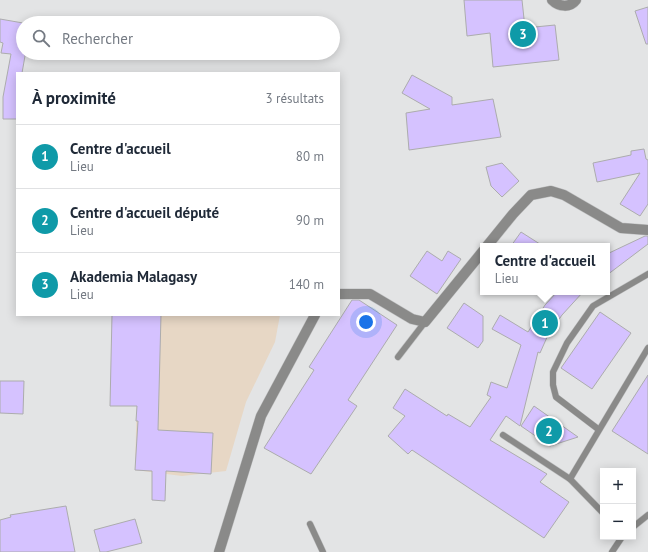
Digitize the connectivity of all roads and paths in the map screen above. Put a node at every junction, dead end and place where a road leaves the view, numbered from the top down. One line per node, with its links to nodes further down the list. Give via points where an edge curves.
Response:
1 (552, 0): 2 (street, via 565,6)
2 (576, 0)
3 (648, 230): 4 (street, via 621,228 564,195 551,191 531,196)
4 (489, 243)
5 (480, 255): 9 (street)
6 (648, 274): 12 (lane, via 593,306 567,343 553,372 556,398)
7 (340, 294): 9 (street, via 370,294 412,319)
8 (314, 316): 20 (street, via 261,416)
9 (425, 322): 11 (lane)
10 (648, 348): 12 (lane)
11 (398, 357)
12 (598, 429): 14 (lane)
13 (503, 435): 14 (lane)
14 (570, 478): 15 (lane)
15 (600, 510)
16 (648, 515): 18 (lane)
17 (310, 524): 21 (lane)
18 (636, 525)
19 (620, 540): 22 (lane)
20 (218, 552)
21 (323, 552)
22 (612, 552)

